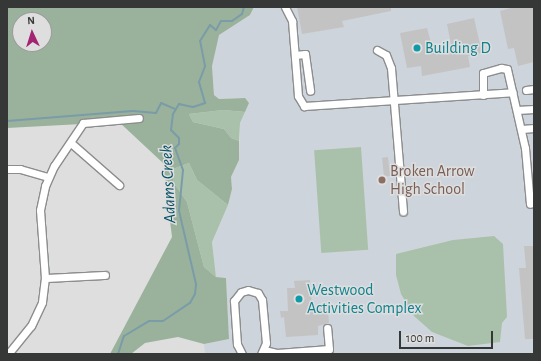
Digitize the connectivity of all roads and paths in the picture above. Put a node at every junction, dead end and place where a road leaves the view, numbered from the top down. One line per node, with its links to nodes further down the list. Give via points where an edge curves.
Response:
1 (285, 7): 3 (street, via 292,21)
2 (377, 50): 9 (street, via 390,61)
3 (295, 55): 6 (street, via 305,54); 9 (street, via 298,96 304,106)
4 (534, 89): 5 (street)
5 (526, 90)
6 (310, 91)
7 (513, 92): 8 (street); 8 (street, via 510,74 507,69 501,68 483,73); 11 (street)
8 (483, 95): 9 (street)
9 (394, 101): 20 (street)
10 (534, 109): 11 (street)
11 (517, 110): 14 (street, via 518,125)
12 (139, 118): 15 (street, via 83,123)
13 (534, 128): 14 (street)
14 (522, 129): 19 (street)
15 (71, 143): 17 (street); 18 (street)
16 (7, 169): 17 (street, via 20,168)
17 (48, 177): 22 (street, via 40,210)
18 (119, 185)
19 (530, 204)
20 (403, 212)
21 (105, 275): 22 (street)
22 (45, 278): 25 (street, via 42,302 34,321)
23 (328, 328): 24 (street, via 329,349)
24 (263, 352): 26 (street, via 262,300 258,293 248,290 241,292 234,301 237,344)
25 (8, 354)
26 (242, 354)

